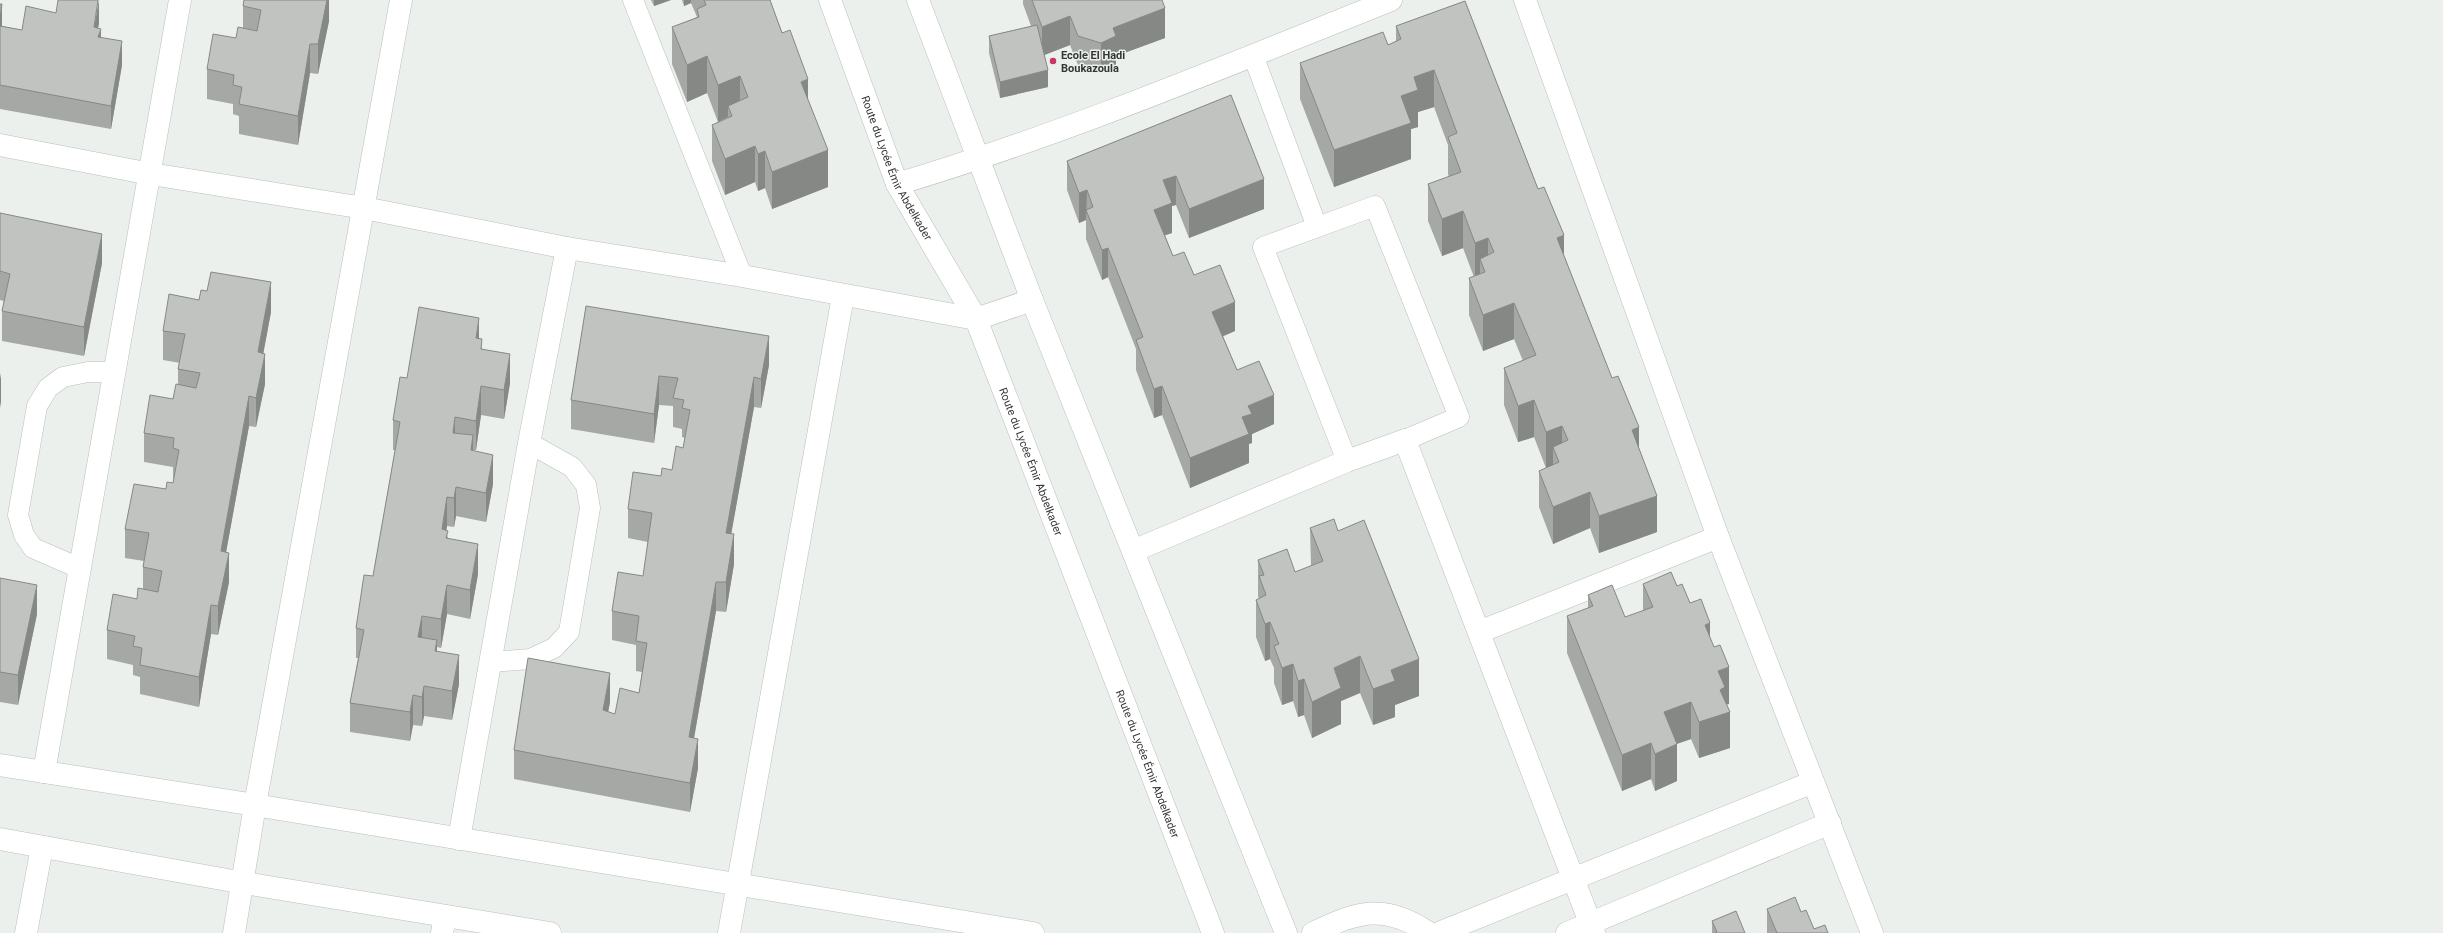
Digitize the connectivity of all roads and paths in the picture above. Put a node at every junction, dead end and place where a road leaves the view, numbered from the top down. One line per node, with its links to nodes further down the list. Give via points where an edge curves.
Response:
1 (180, 0): 11 (street)
2 (401, 0): 13 (street)
3 (633, 0): 16 (lane)
4 (830, 0): 12 (street, Route du Lycée Émir Abdelkader)
5 (918, 0): 10 (street)
6 (1391, 0): 8 (street)
7 (1525, 0): 24 (street)
8 (1253, 55): 10 (street); 14 (lane)
9 (0, 145): 11 (street)
10 (979, 159): 12 (street); 18 (street)
11 (151, 174): 13 (street); 20 (street)
12 (897, 184): 19 (street, Route du Lycée Émir Abdelkader)
13 (364, 208): 15 (street); 32 (street)
14 (1317, 227): 21 (lane, via 1375,206 1459,417); 23 (lane, via 1263,247)
15 (567, 248): 16 (street); 22 (street)
16 (742, 276): 17 (street)
17 (843, 296): 19 (street); 39 (street)
18 (1032, 300): 19 (street); 25 (street)
19 (976, 319): 47 (street, Route du Lycée Émir Abdelkader)
20 (114, 372): 26 (street); 26 (lane, via 88,372 63,377 48,388 37,406 18,515 24,535 33,548)
21 (1405, 440): 23 (street); 27 (street)
22 (529, 443): 28 (street); 28 (lane, via 572,468 586,486 590,508 569,632 554,648 530,659)
23 (1347, 462): 25 (street)
24 (1718, 537): 27 (street); 31 (street)
25 (1133, 551): 48 (street)
26 (79, 568): 30 (street)
27 (1479, 632): 37 (street)
28 (491, 662): 35 (street)
29 (0, 765): 30 (street)
30 (44, 772): 32 (street)
31 (1813, 782): 33 (street); 37 (street)
32 (255, 805): 35 (street); 38 (street)
33 (1830, 823): 41 (street); 53 (street)
34 (0, 839): 36 (street)
35 (459, 839): 39 (street)
36 (42, 847): 38 (street); 42 (street)
37 (1572, 880): 41 (street); 51 (street)
38 (244, 883): 40 (street); 43 (street)
39 (737, 886): 45 (street); 46 (street)
40 (443, 924): 44 (street)
41 (1592, 928): 52 (street)
42 (26, 933)
43 (234, 933)
44 (550, 933)
45 (729, 933)
46 (1033, 933)
47 (1213, 933)
48 (1286, 933)
49 (1313, 933): 50 (street, via 1358,915 1388,913 1409,920)
50 (1428, 933)
51 (1439, 933)
52 (1567, 933)
53 (1872, 933)

